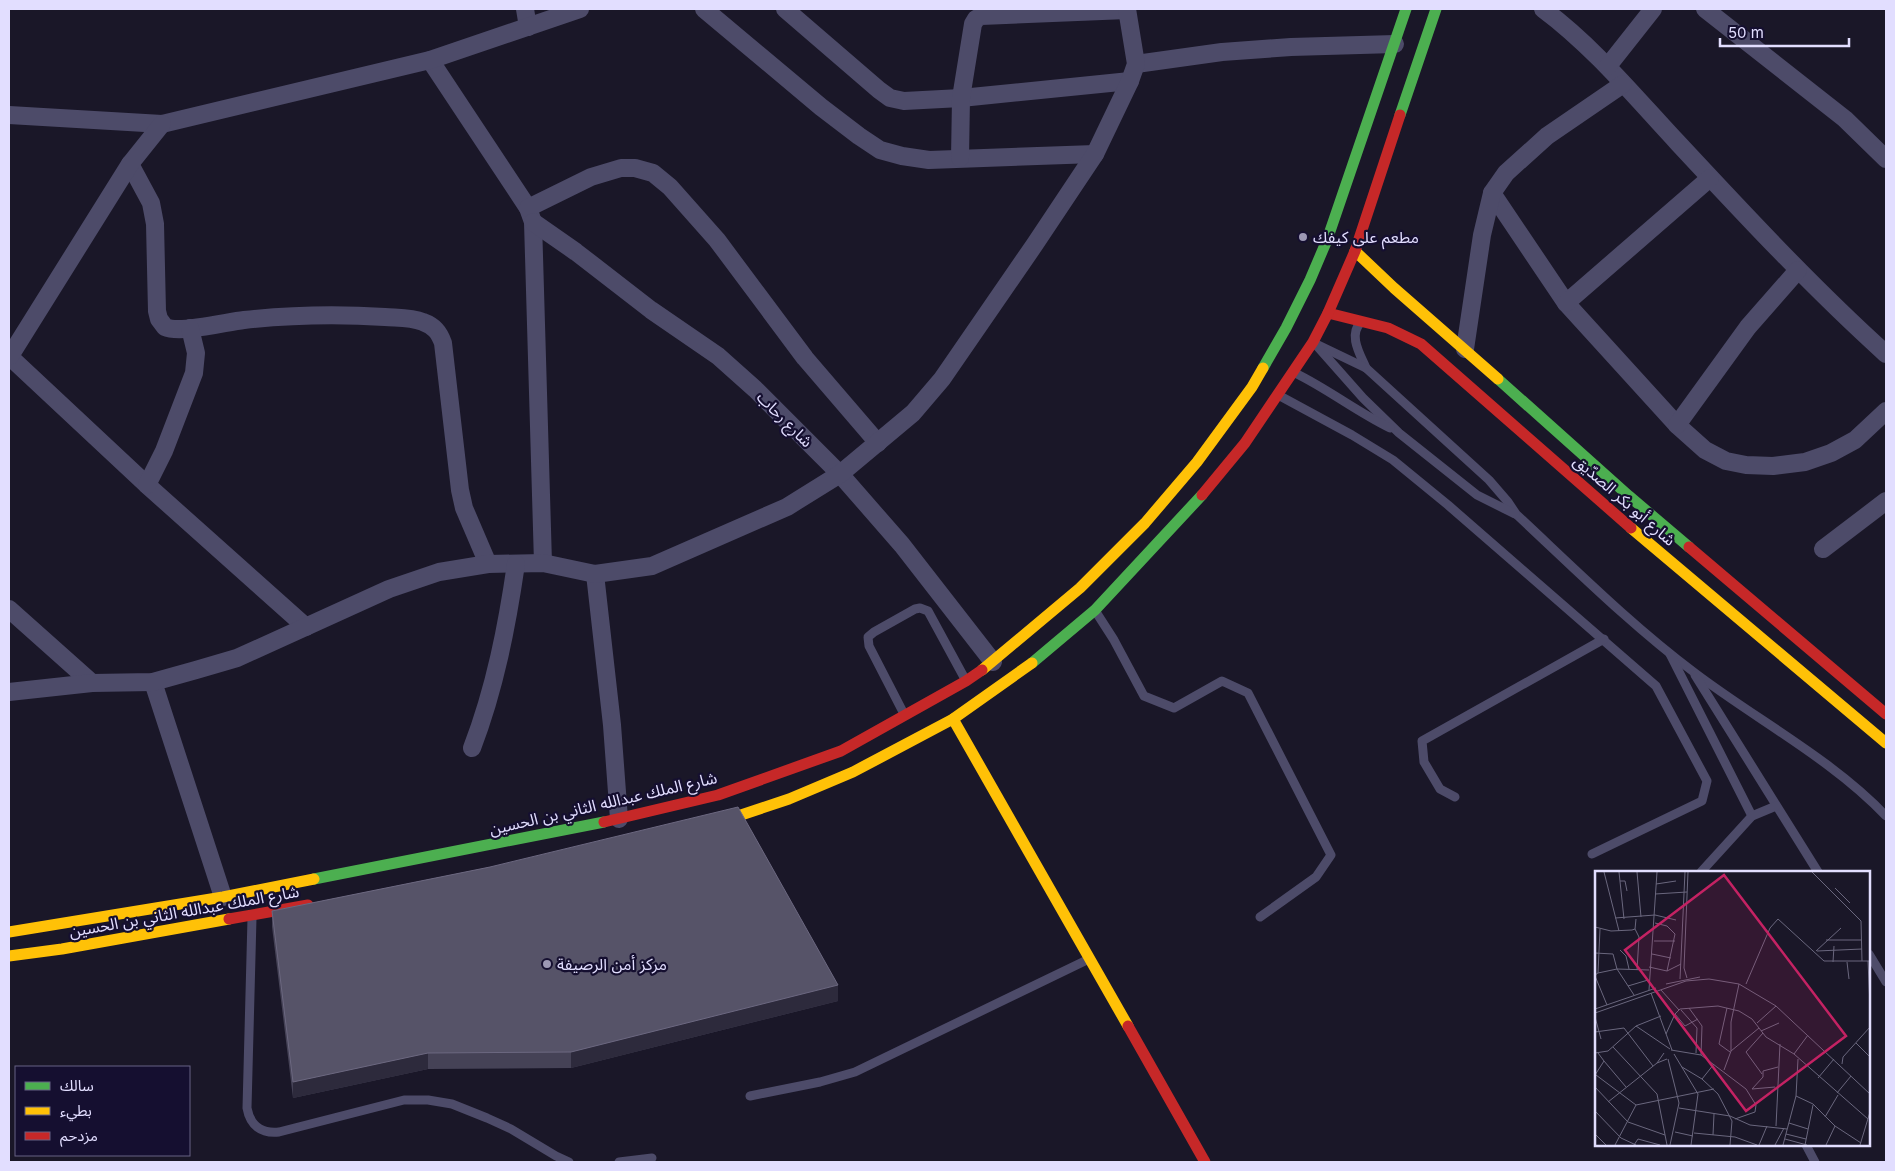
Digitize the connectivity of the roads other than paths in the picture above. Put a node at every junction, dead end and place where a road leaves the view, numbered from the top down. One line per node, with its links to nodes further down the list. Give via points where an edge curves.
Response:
1 (525, 9): 11 (street)
2 (580, 9): 11 (street)
3 (704, 9): 22 (street, via 821,107 880,150 929,160)
4 (785, 9): 18 (street, via 890,98 904,101)
5 (1406, 9): 12 (main road, شارع الملك عبدالله الثاني بن الحسين)
6 (1436, 9): 28 (main road)
7 (1543, 9): 15 (street)
8 (1653, 9): 15 (street)
9 (1705, 9): 23 (street, via 1845,119)
10 (1127, 10): 14 (street); 18 (street, via 976,18)
11 (528, 27): 13 (street)
12 (1395, 44): 14 (street, via 1222,52); 34 (main road, شارع الملك عبدالله الثاني بن الحسين, via 1326,240)
13 (430, 60): 20 (street); 27 (street)
14 (1136, 64): 16 (street)
15 (1608, 66): 17 (street)
16 (1130, 81): 18 (street); 21 (street)
17 (1623, 84): 25 (street); 26 (street, via 1547,136 1506,173)
18 (961, 98): 22 (street)
19 (9, 115): 20 (street)
20 (162, 124): 24 (street)
21 (1094, 154): 22 (street); 45 (street, via 942,379 913,413)
22 (960, 158)
23 (1886, 159)
24 (130, 164): 33 (street, via 151,203 155,224 159,319 170,330); 38 (street)
25 (1710, 178): 29 (street); 30 (street)
26 (1492, 193): 30 (street); 36 (street, via 1482,235)
27 (530, 215): 45 (street, via 591,177 622,168 653,173 670,187 717,240 805,358); 46 (street, شارع رحاب, via 650,310 718,356); 51 (street)
28 (1355, 251): 31 (main road); 36 (main road, شارع أبو بكر الصدّيق)
29 (1798, 270): 37 (street); 43 (street, via 1748,327)
30 (1566, 303): 43 (street)
31 (1328, 313): 32 (main road, شارع أبو بكر الصدّيق); 35 (main road)
32 (1362, 321): 39 (lane, via 1357,326 1355,339); 69 (main road, شارع أبو بكر الصدّيق, via 1381,325 1421,344 1611,511)
33 (190, 328): 47 (street, via 196,352 194,373 164,451); 52 (street, via 294,316 363,316 413,319 429,324 443,342 464,508)
34 (1286, 328): 35 (main road); 60 (main road, شارع الملك عبدالله الثاني بن الحسين, via 1252,387 1197,462 1156,510 1080,588)
35 (1313, 342): 39 (lane); 40 (main road); 44 (lane)
36 (1465, 349): 66 (main road, شارع أبو بكر الصدّيق, via 1629,496)
37 (1886, 354)
38 (9, 356): 47 (street)
39 (1366, 368): 49 (lane, via 1490,480)
40 (1292, 372): 41 (main road); 44 (lane)
41 (1277, 395): 56 (main road, via 1209,488); 58 (lane, via 1352,434 1393,460)
42 (1886, 411): 43 (street, via 1855,440 1831,453 1805,462 1773,466 1726,462 1704,450)
43 (1677, 425)
44 (1399, 433): 49 (lane, via 1477,495)
45 (878, 443): 46 (street)
46 (840, 474): 54 (street, via 787,507 652,566); 60 (street, شارع رحاب, via 902,545)
47 (147, 485): 57 (street)
48 (1886, 501): 50 (street)
49 (1516, 514): 59 (lane)
50 (1823, 549)
51 (543, 563): 53 (street); 54 (street)
52 (488, 564): 53 (street); 57 (street, via 439,572 398,586)
53 (516, 564): 70 (street, via 487,710)
54 (595, 574): 75 (street)
55 (9, 609): 64 (street)
56 (1095, 610): 68 (main road, via 1038,659); 83 (lane, via 1144,696 1174,708 1222,681 1248,693 1331,855 1316,877)
57 (306, 627): 63 (street, via 237,658)
58 (1604, 639): 71 (lane, via 1422,741 1424,762 1440,789); 77 (lane, via 1656,686 1707,781 1702,801)
59 (1669, 652): 61 (lane); 73 (lane)
60 (993, 662): 62 (main road, شارع الملك عبدالله الثاني بن الحسين)
61 (1692, 671): 72 (lane); 74 (lane, via 1809,752)
62 (966, 681): 67 (main road, شارع الملك عبدالله الثاني بن الحسين); 67 (lane, via 924,608 915,609 874,632 868,638 869,646)
63 (153, 682): 64 (street); 80 (street)
64 (92, 683): 65 (street)
65 (9, 692)
66 (1886, 714)
67 (905, 716): 75 (main road, شارع الملك عبدالله الثاني بن الحسين, via 841,751 718,795)
68 (953, 719): 76 (main road, via 853,772 798,796); 88 (main road)
69 (1886, 743)
70 (472, 748)
71 (1455, 797)
72 (1776, 806): 73 (lane); 79 (lane)
73 (1752, 816): 78 (lane)
74 (1886, 816)
75 (619, 819): 80 (main road, شارع الملك عبدالله الثاني بن الحسين, via 514,845)
76 (697, 829)
77 (1592, 854)
78 (1701, 871)
79 (1817, 871)
80 (223, 897): 85 (main road, شارع الملك عبدالله الثاني بن الحسين)
81 (319, 903): 82 (main road, شارع الملك عبدالله الثاني بن الحسين)
82 (253, 916): 85 (main road, شارع الملك عبدالله الثاني بن الحسين); 93 (lane, via 247,1108 254,1125 265,1132 278,1132 404,1100 428,1100 452,1104 487,1118)
83 (1260, 917)
84 (9, 932): 85 (main road, شارع الملك عبدالله الثاني بن الحسين)
85 (60, 937): 86 (main road, شارع الملك عبدالله الثاني بن الحسين)
86 (9, 956)
87 (1870, 956): 89 (lane)
88 (1090, 959): 90 (lane, via 855,1072); 95 (main road)
89 (1886, 982)
90 (750, 1096)
91 (1807, 1146): 96 (lane)
92 (652, 1158): 94 (lane)
93 (568, 1162)
94 (619, 1162)
95 (1205, 1162)
96 (1815, 1162)

